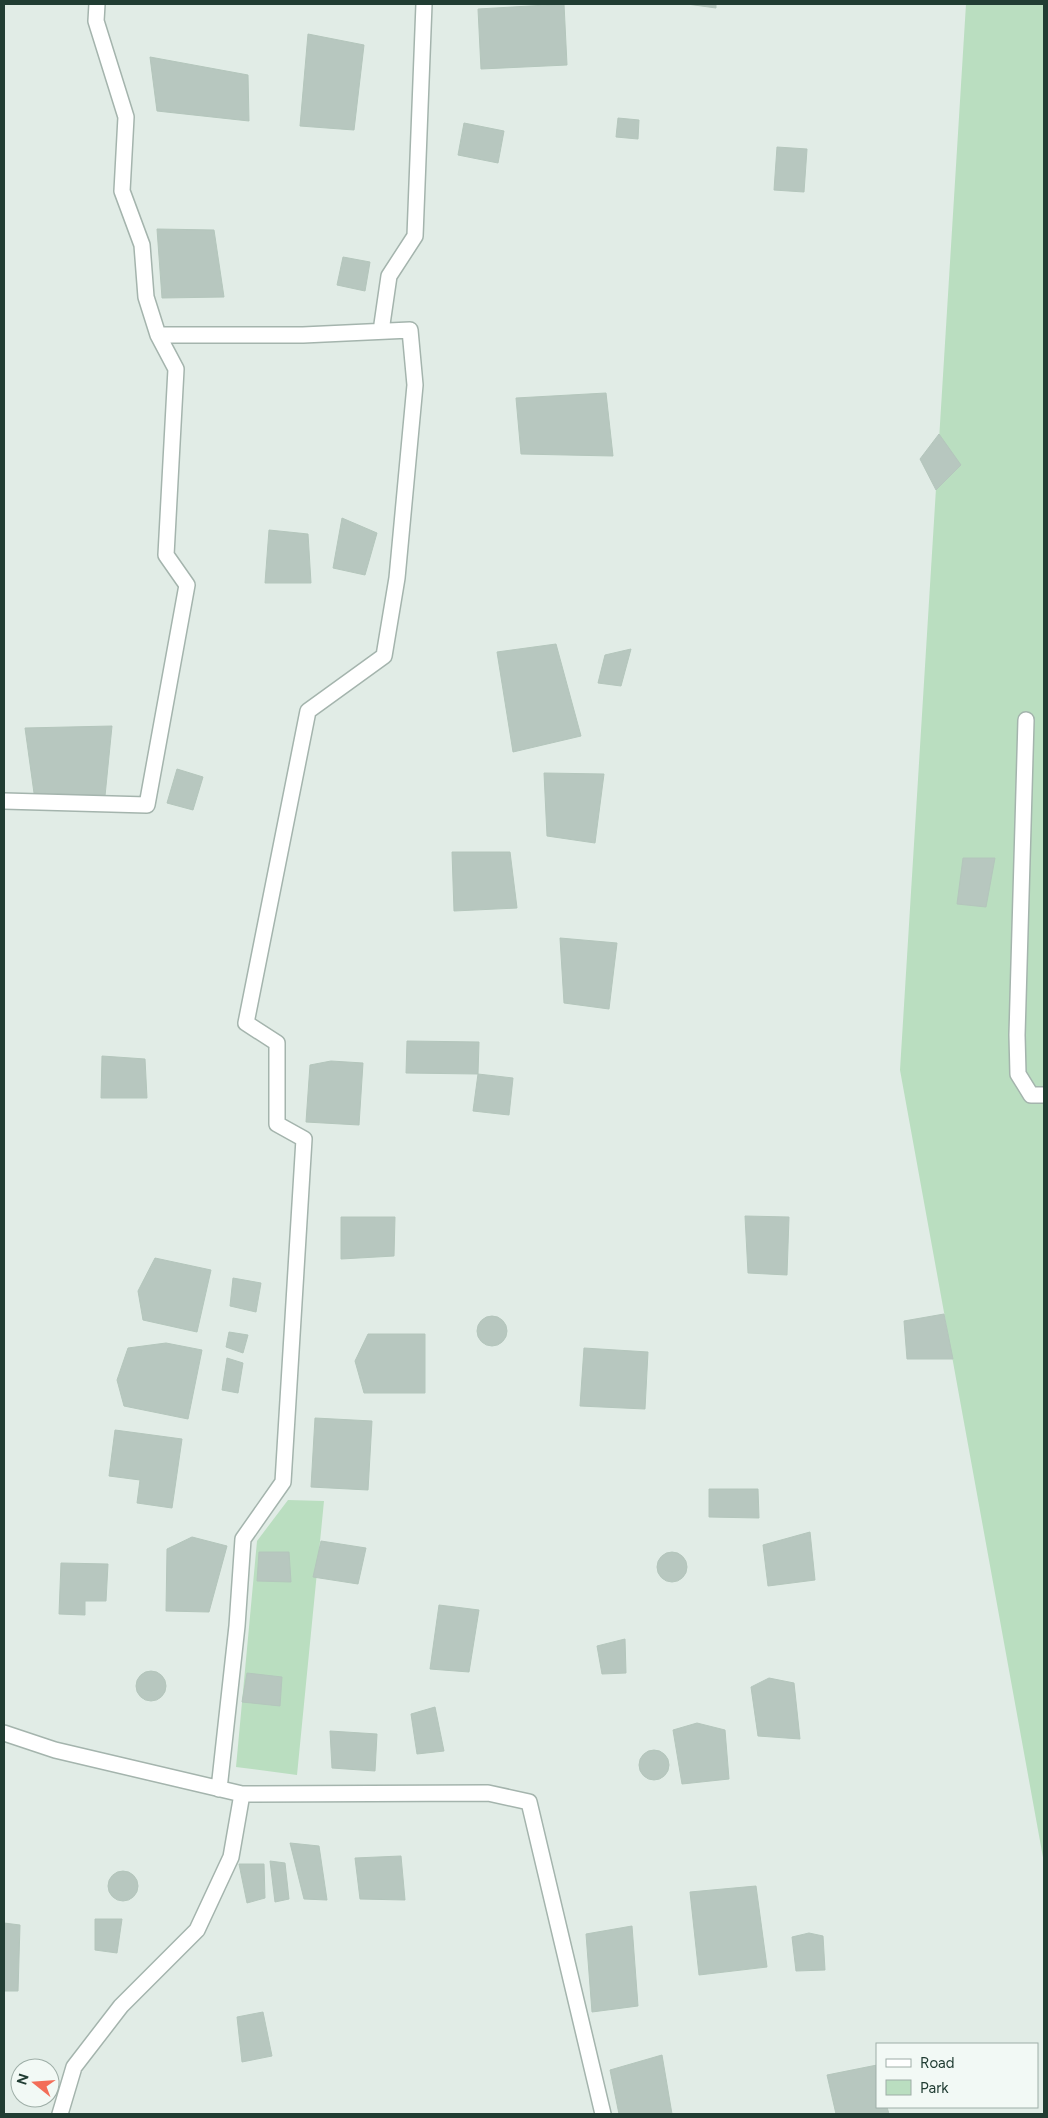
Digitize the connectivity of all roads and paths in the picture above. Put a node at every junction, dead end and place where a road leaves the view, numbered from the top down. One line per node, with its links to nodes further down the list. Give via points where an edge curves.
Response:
1 (97, 4): 4 (street, via 96,21 126,117 122,191 142,245 146,297)
2 (424, 4): 3 (street, via 415,236 389,276)
3 (381, 331): 4 (street, via 304,336); 9 (street, via 410,330 415,384 398,578 384,656 308,711 246,1023 277,1043 277,1124 304,1139 283,1482 243,1539)
4 (158, 335): 6 (street, via 176,369 166,556 187,585 147,805)
5 (1026, 720): 7 (street, via 1018,1074 1031,1095)
6 (4, 801)
7 (1044, 1095)
8 (4, 1733): 9 (street, via 55,1750)
9 (219, 1789): 10 (street)
10 (242, 1794): 11 (street, via 231,1857 197,1930 121,2006 74,2067); 12 (street, via 488,1793 529,1802)
11 (60, 2114)
12 (603, 2114)

